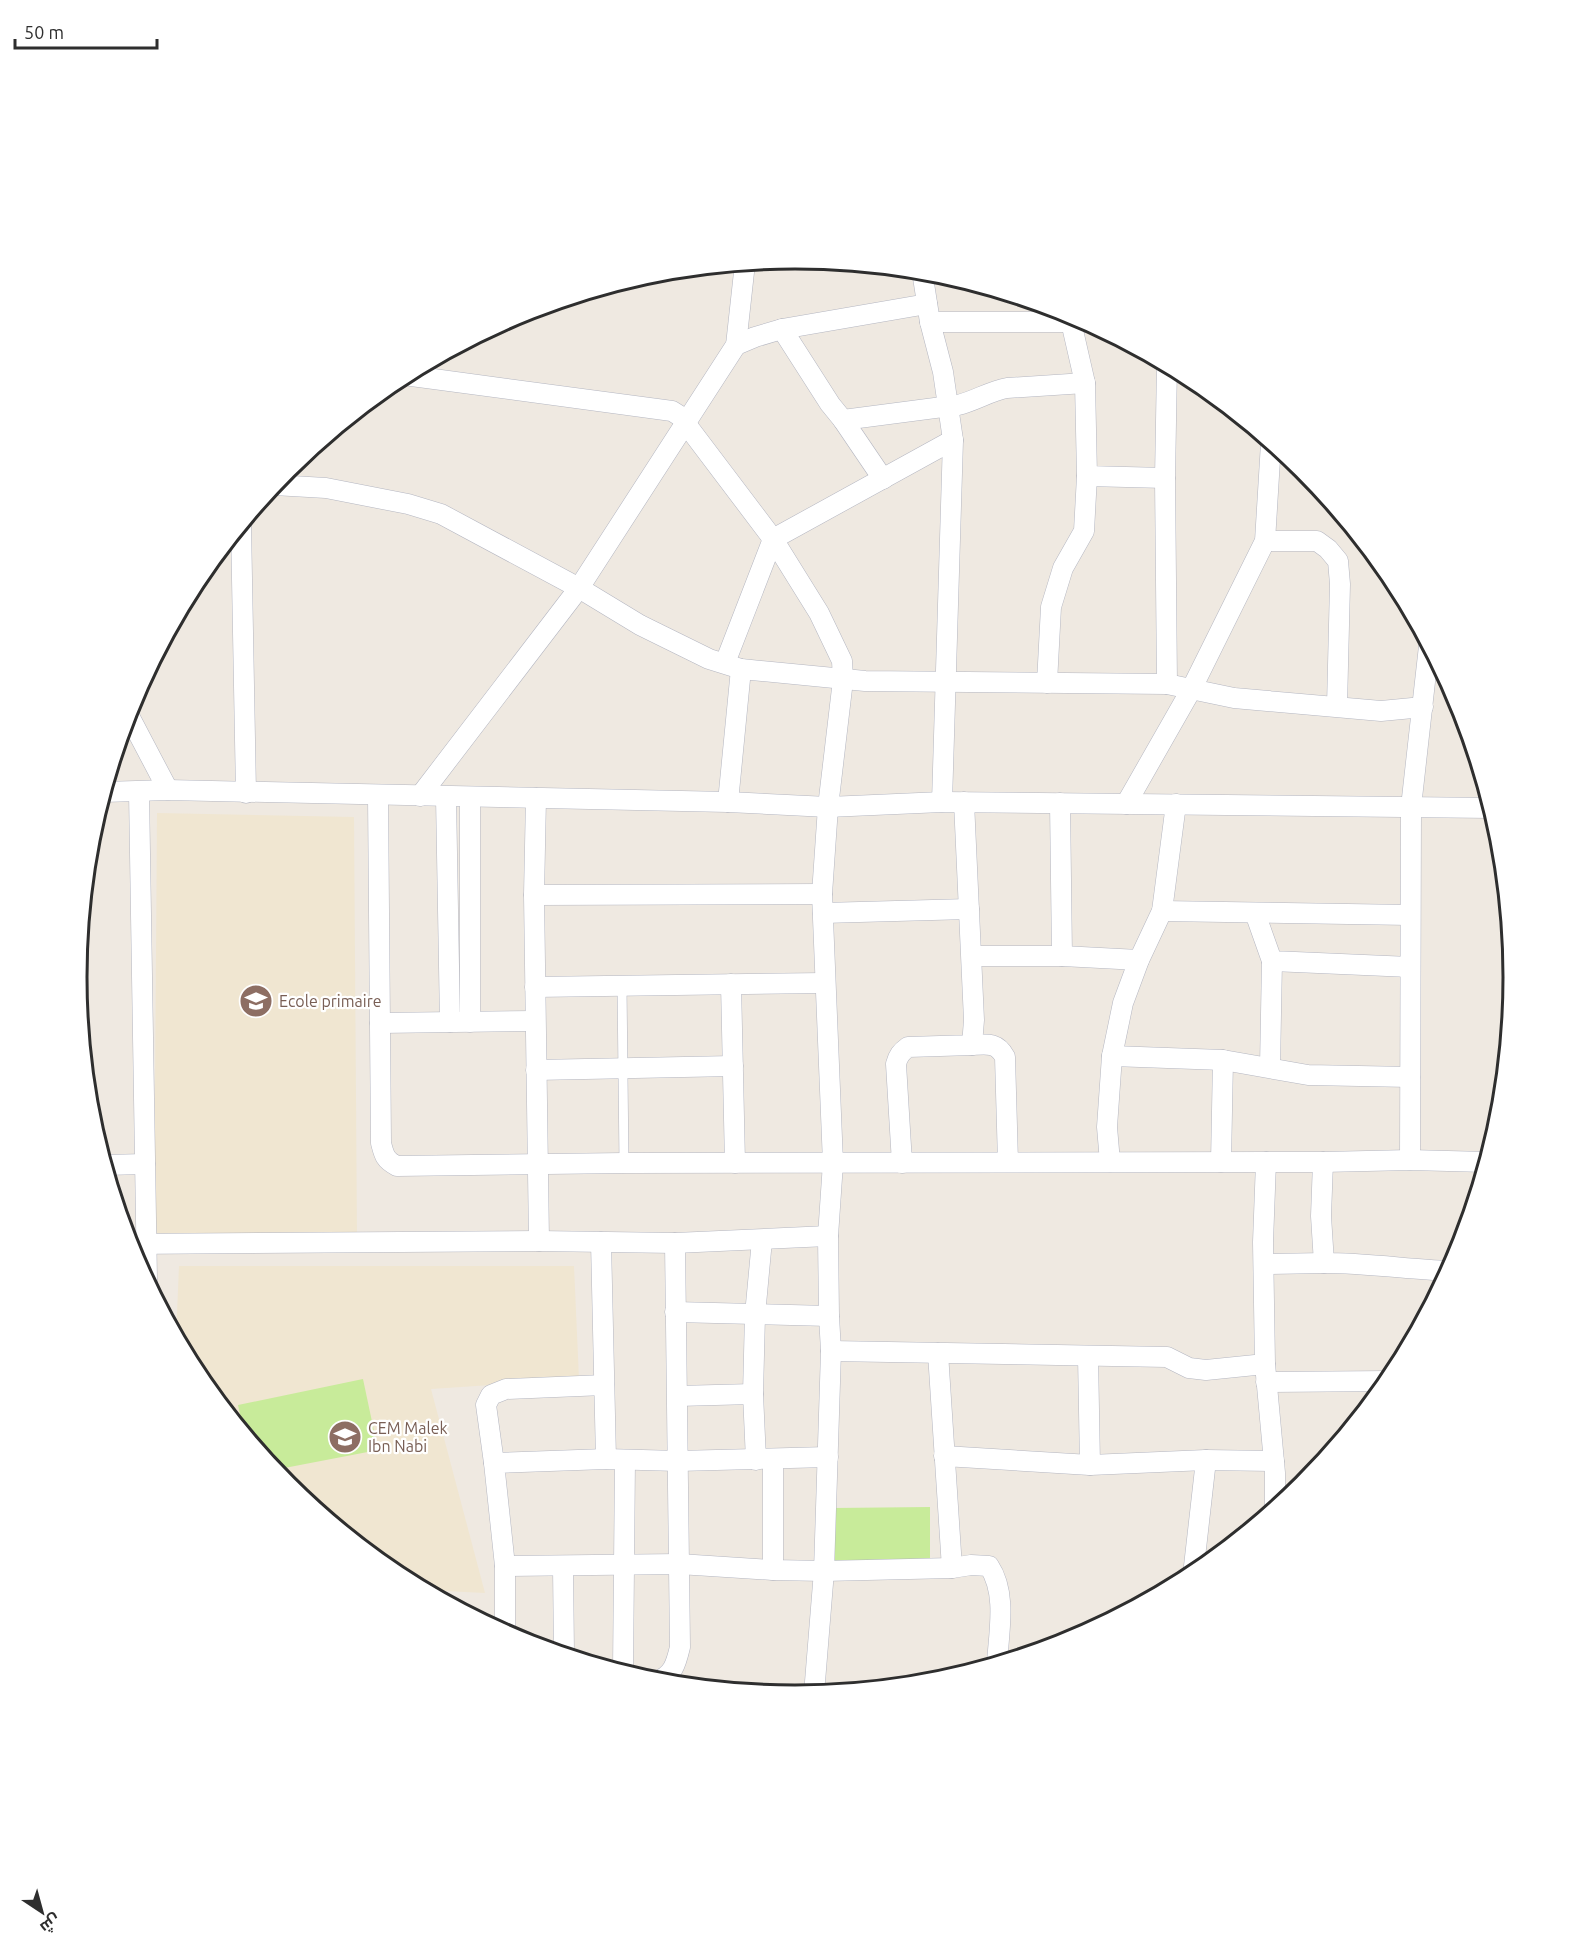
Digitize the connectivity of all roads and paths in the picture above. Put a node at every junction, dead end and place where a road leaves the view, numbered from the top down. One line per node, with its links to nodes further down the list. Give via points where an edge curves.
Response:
1 (744, 271): 7 (street)
2 (923, 281): 3 (street)
3 (928, 313): 4 (street); 6 (street); 11 (street)
4 (1053, 318)
5 (1077, 328): 10 (street)
6 (782, 329): 7 (street); 12 (street)
7 (736, 345): 13 (street)
8 (422, 375): 13 (street, via 672,411)
9 (1167, 375): 17 (street)
10 (1084, 383): 11 (street, via 1007,388); 16 (street)
11 (948, 406): 12 (street); 14 (street)
12 (843, 420): 18 (street)
13 (686, 423): 21 (street); 23 (street)
14 (952, 440): 18 (street); 27 (street)
15 (1270, 453): 22 (street)
16 (1087, 476): 17 (street); 28 (street, via 1084,531 1063,568 1051,607)
17 (1165, 478): 29 (street)
18 (883, 479): 21 (street)
19 (285, 486): 23 (street, via 327,488 441,514)
20 (241, 536): 37 (street)
21 (774, 539): 25 (street); 26 (street, via 833,639 842,661)
22 (1265, 541): 30 (street); 31 (street, via 1317,541 1338,561)
23 (579, 588): 25 (street, via 640,625); 39 (street)
24 (1428, 660): 32 (street)
25 (733, 666): 26 (street); 44 (street)
26 (843, 680): 27 (street); 49 (street)
27 (946, 681): 28 (street); 43 (street)
28 (1047, 682): 29 (street)
29 (1167, 684): 30 (street)
30 (1191, 690): 31 (street, via 1234,698); 47 (street)
31 (1337, 706): 32 (street, via 1381,711)
32 (1423, 706): 50 (street)
33 (134, 725): 34 (street)
34 (168, 790): 36 (street); 37 (street)
35 (112, 792): 36 (street)
36 (139, 792): 91 (street)
37 (246, 793): 38 (street)
38 (378, 796): 39 (street); 70 (street)
39 (420, 796): 40 (street)
40 (446, 797): 41 (street); 68 (street)
41 (470, 797): 42 (street); 69 (street)
42 (536, 798): 44 (street); 52 (street)
43 (942, 801): 45 (street); 49 (street)
44 (728, 802): 49 (street)
45 (964, 802): 46 (street); 54 (street)
46 (1060, 803): 47 (street); 59 (street)
47 (1126, 804): 48 (street)
48 (1176, 804): 50 (street); 55 (street)
49 (828, 807): 53 (street)
50 (1411, 807): 51 (street); 57 (street)
51 (1482, 808)
52 (534, 895): 53 (street); 66 (street)
53 (823, 903): 54 (street); 63 (street)
54 (969, 909): 58 (street)
55 (1162, 911): 56 (street); 60 (street)
56 (1255, 913): 57 (street); 61 (street)
57 (1410, 915): 62 (street)
58 (972, 956): 59 (street); 71 (street)
59 (1062, 956): 60 (street)
60 (1139, 960): 72 (street, via 1123,1003)
61 (1272, 961): 62 (street); 75 (street)
62 (1410, 967): 78 (street)
63 (824, 983): 64 (street); 89 (street)
64 (731, 984): 65 (street); 74 (street)
65 (622, 986): 66 (street); 76 (lane)
66 (535, 987): 67 (street)
67 (535, 1021): 69 (street); 77 (street)
68 (450, 1022): 69 (street); 70 (street)
69 (470, 1022)
70 (380, 1023): 86 (street, via 381,1143 388,1162 396,1166)
71 (972, 1045): 80 (street, via 993,1044 1005,1057); 90 (street, via 908,1047 902,1051 896,1064)
72 (1112, 1056): 73 (street); 81 (street, via 1107,1127)
73 (1223, 1060): 75 (street); 82 (street)
74 (733, 1066): 76 (street); 88 (street)
75 (1270, 1067): 78 (street, via 1308,1075)
76 (623, 1069): 77 (street); 87 (lane)
77 (536, 1070): 86 (street)
78 (1410, 1077): 79 (street)
79 (1410, 1160): 84 (street); 85 (street)
80 (1008, 1162): 81 (street); 90 (street)
81 (1110, 1162): 82 (street)
82 (1221, 1162): 83 (street)
83 (1266, 1162): 84 (street); 101 (street)
84 (1323, 1162): 100 (street)
85 (1478, 1162)
86 (537, 1163): 87 (street); 96 (street)
87 (624, 1163): 88 (street)
88 (735, 1163): 89 (street)
89 (833, 1163): 90 (street); 93 (street)
90 (902, 1163)
91 (145, 1164): 92 (street); 95 (street)
92 (112, 1165)
93 (828, 1236): 94 (street); 105 (street)
94 (762, 1240): 98 (street); 104 (street)
95 (138, 1241)
96 (539, 1241): 97 (street); 99 (street)
97 (602, 1242): 98 (street); 111 (street)
98 (675, 1243): 103 (street)
99 (140, 1244)
100 (1324, 1263): 101 (street); 102 (street)
101 (1264, 1264): 109 (street)
102 (1439, 1270)
103 (675, 1312): 104 (street); 113 (street)
104 (755, 1315): 105 (street); 112 (street)
105 (829, 1316): 106 (street)
106 (831, 1351): 107 (street); 115 (street)
107 (938, 1353): 108 (street); 114 (street)
108 (1088, 1356): 109 (street, via 1167,1357 1189,1368); 122 (street)
109 (1265, 1373): 110 (street); 120 (street)
110 (1377, 1380)
111 (604, 1385): 116 (street); 121 (street, via 506,1389 491,1395 486,1405)
112 (753, 1394): 113 (street); 117 (street)
113 (678, 1396): 119 (street)
114 (944, 1456): 122 (street); 129 (street)
115 (828, 1457): 117 (street); 131 (street)
116 (616, 1459): 119 (street); 121 (street); 127 (street)
117 (765, 1460): 119 (street); 130 (street)
118 (1206, 1460): 120 (street); 122 (street); 124 (street)
119 (678, 1461): 125 (street)
120 (1274, 1461): 123 (street)
121 (494, 1463): 126 (street)
122 (1090, 1465)
123 (1276, 1496)
124 (1195, 1561)
125 (679, 1564): 127 (street); 130 (street); 136 (street, via 680,1647)
126 (505, 1566): 128 (street); 132 (street)
127 (624, 1566): 128 (street); 135 (street)
128 (564, 1567): 133 (street)
129 (952, 1568): 131 (street); 134 (street, via 989,1566 995,1575 1001,1607)
130 (773, 1570): 131 (street)
131 (824, 1571): 137 (street)
132 (505, 1622)
133 (564, 1646)
134 (998, 1655)
135 (622, 1663)
136 (670, 1673)
137 (815, 1684)

